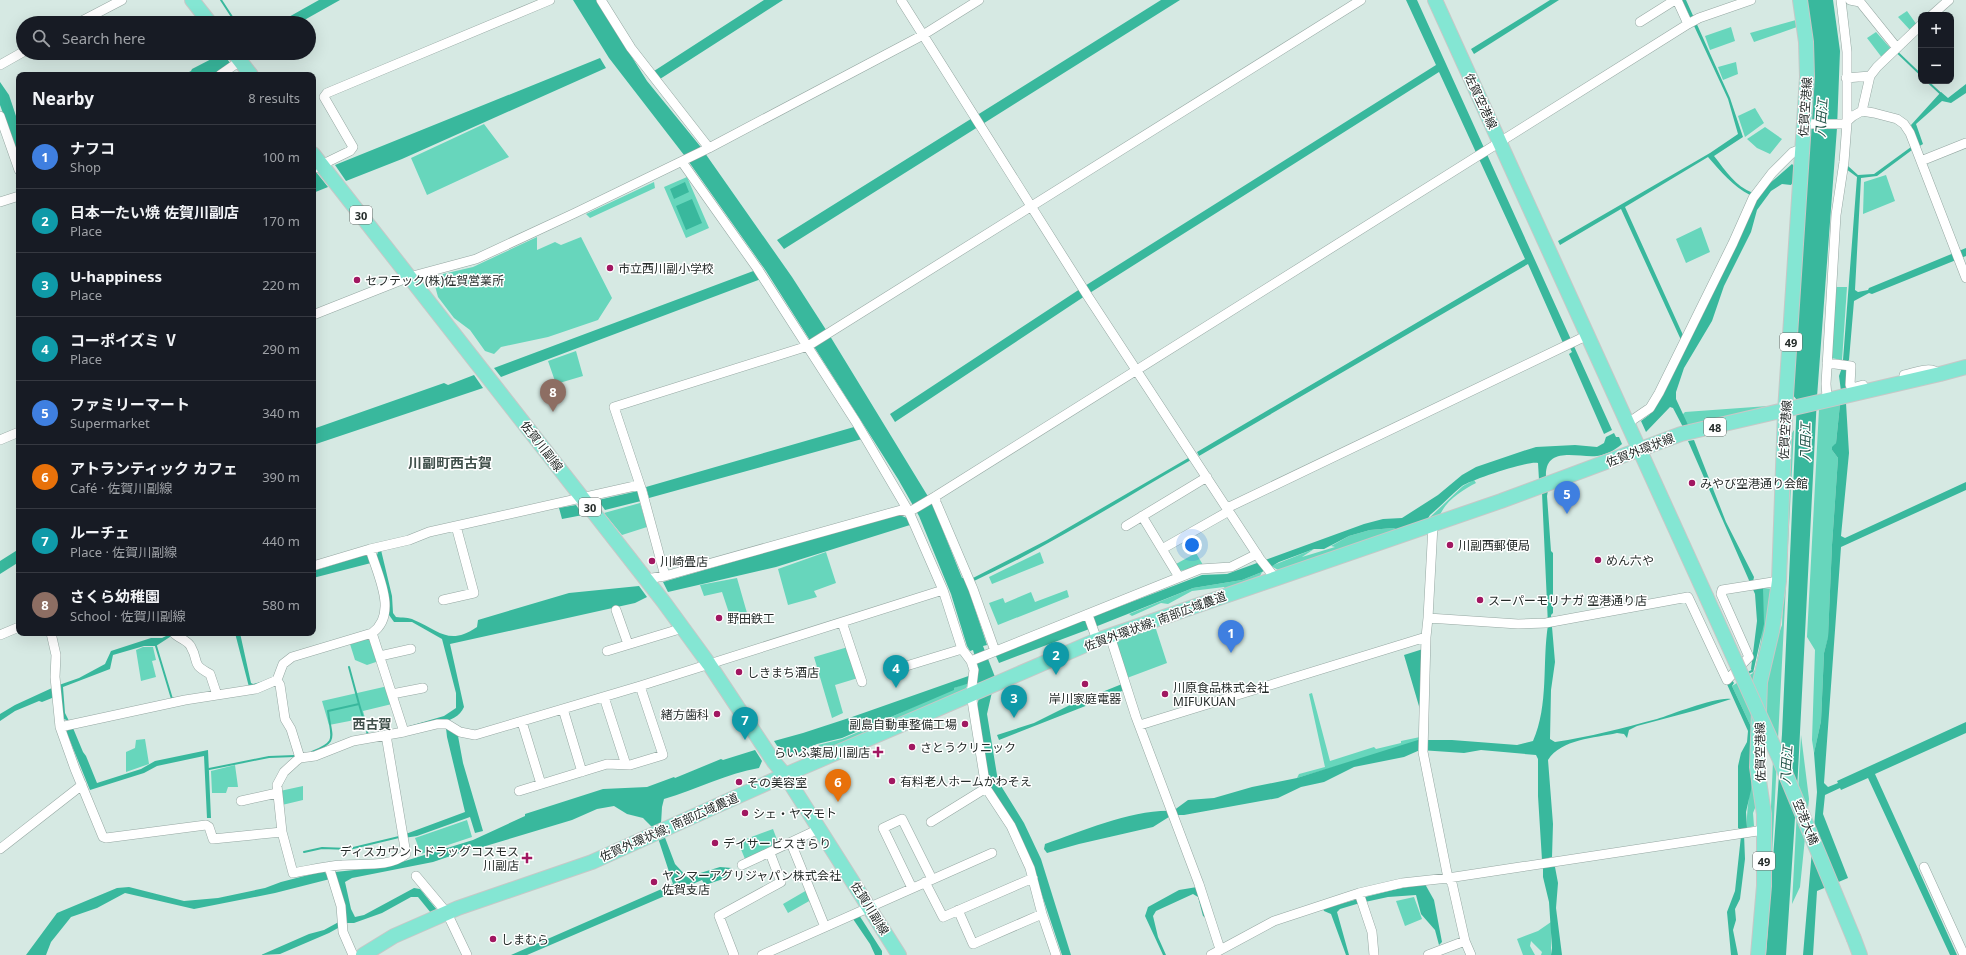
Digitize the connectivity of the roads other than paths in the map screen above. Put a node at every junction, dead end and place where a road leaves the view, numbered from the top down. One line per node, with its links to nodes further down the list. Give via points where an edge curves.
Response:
1 (122, 0): 16 (street)
2 (192, 0): 17 (main road)
3 (550, 0): 42 (street, via 327,93 324,97 353,147 350,151)
4 (601, 0): 37 (street, via 631,48)
5 (901, 0): 21 (street)
6 (979, 0): 21 (street)
7 (1361, 0): 45 (street)
8 (1435, 0): 36 (main road, 佐賀空港線)
9 (1676, 0): 18 (street); 19 (street)
10 (1751, 0): 19 (street)
11 (1800, 0): 33 (main road, 佐賀空港線 / 49, via 1808,77)
12 (1841, 0): 30 (street, via 1847,52)
13 (1853, 0): 22 (street)
14 (1949, 0): 15 (street)
15 (1935, 12)
16 (91, 16)
17 (205, 16)
18 (1640, 22)
19 (1688, 24): 36 (street)
20 (1918, 28): 22 (street)
21 (923, 35): 37 (street); 45 (street)
22 (1897, 48): 29 (street)
23 (16, 56): 26 (street)
24 (234, 60): 27 (street)
25 (239, 60): 28 (main road)
26 (0, 65)
27 (223, 72)
28 (249, 72)
29 (1870, 76): 30 (street); 31 (street)
30 (1846, 78): 34 (street)
31 (1862, 111): 34 (street); 40 (street, via 1897,119 1904,124)
32 (0, 116): 39 (street)
33 (1805, 124): 34 (street); 38 (main road, 佐賀空港線 / 49)
34 (1845, 124): 51 (street, via 1844,162 1836,215)
35 (1966, 143): 40 (street)
36 (1494, 146): 49 (main road, 佐賀空港線); 53 (street)
37 (709, 148): 41 (street)
38 (1802, 149): 56 (main road, 佐賀空港線 / 49); 57 (street, via 1793,152 1754,195 1659,393 1650,408)
39 (16, 161)
40 (1921, 161): 47 (street)
41 (682, 162): 46 (street, via 476,259); 50 (street)
42 (316, 163): 46 (main road, 佐賀川副線 / 30)
43 (16, 197): 44 (street)
44 (0, 202)
45 (1031, 206): 50 (street); 53 (street)
46 (409, 276): 48 (street); 64 (main road, 佐賀川副線 / 30)
47 (1966, 278)
48 (316, 314)
49 (1588, 335): 57 (main road, 佐賀空港線); 66 (street)
50 (808, 346): 62 (street, via 614,407); 67 (street)
51 (1827, 363): 54 (street, via 1851,366 1852,388 1928,370); 55 (street)
52 (1966, 367): 54 (main road, 48)
53 (1138, 370): 61 (street); 63 (street)
54 (1940, 374): 55 (main road, 48)
55 (1825, 399): 56 (main road, 48)
56 (1789, 410): 60 (main road, 佐賀外環状線 / 48, via 1681,434); 80 (main road, 佐賀空港線 / 49)
57 (1628, 423): 60 (main road, 佐賀空港線)
58 (16, 433): 59 (street)
59 (0, 440)
60 (1639, 450): 65 (main road, 佐賀外環状線 / 48); 82 (main road, 佐賀空港線)
61 (1207, 477): 66 (street); 68 (street)
62 (639, 484): 64 (street); 77 (street)
63 (936, 496): 67 (street); 100 (street, via 936,502 973,588)
64 (583, 498): 70 (street); 79 (main road, 佐賀川副線 / 30)
65 (1492, 504): 69 (main road, 佐賀外環状線; 南部広域農道 / 48)
66 (1228, 509): 73 (street); 74 (street)
67 (909, 512): 77 (street, via 901,510); 81 (street)
68 (1142, 516): 71 (street); 73 (street)
69 (1432, 525): 76 (main road, 佐賀外環状線; 南部広域農道 / 48); 86 (street)
70 (456, 526): 72 (street); 83 (street, via 474,593)
71 (1126, 526)
72 (370, 549): 75 (street); 90 (street, via 385,600 383,620 380,627)
73 (1162, 549): 78 (street)
74 (1258, 556): 76 (street); 78 (street, via 1231,567 1200,569)
75 (316, 565)
76 (1272, 575): 92 (main road, 佐賀外環状線; 南部広域農道 / 48)
77 (665, 576): 79 (street)
78 (1179, 577): 85 (street)
79 (646, 579): 89 (main road, 佐賀川副線 / 30)
80 (1779, 581): 86 (street, via 1722,590 1721,594 1749,657 1727,680 1688,597 1549,623 1518,624); 131 (main road, 佐賀空港線 / 49, via 1772,631 1760,682 1757,767)
81 (943, 590): 87 (street); 98 (street)
82 (1706, 596): 165 (main road, 空港大橋, bridge, via 1779,758)
83 (443, 600)
84 (616, 610): 96 (street)
85 (1088, 615): 92 (street); 100 (street)
86 (1428, 618): 95 (street)
87 (842, 622): 103 (street); 106 (street)
88 (16, 628): 91 (street)
89 (683, 628): 96 (street); 103 (main road, 佐賀川副線 / 30)
90 (372, 633): 101 (street); 105 (street, via 286,660)
91 (0, 635)
92 (1100, 635): 109 (main road, 佐賀外環状線; 南部広域農道 / 48); 115 (street)
93 (52, 636): 116 (street, via 56,655 55,677)
94 (178, 636): 110 (street, via 192,648 195,663 212,677)
95 (1426, 637): 115 (street); 142 (street, via 1423,752)
96 (628, 644): 99 (street)
97 (411, 649): 101 (street)
98 (962, 649): 102 (street); 104 (street)
99 (607, 651)
100 (991, 652): 102 (street)
101 (380, 656): 111 (street)
102 (973, 660): 109 (street)
103 (709, 664): 107 (street); 122 (main road, 佐賀川副線 / 30)
104 (903, 667)
105 (277, 680): 110 (street, via 256,689); 119 (street, via 284,713)
106 (862, 682)
107 (640, 686): 112 (street); 120 (street, via 662,755)
108 (423, 688): 111 (street)
109 (972, 689): 122 (main road, 佐賀外環状線; 南部広域農道 / 48); 125 (street)
110 (217, 694): 116 (street)
111 (392, 694): 117 (street)
112 (604, 697): 113 (street); 120 (street)
113 (563, 709): 114 (street); 121 (street)
114 (522, 722): 117 (street, via 475,734 460,732 447,724); 123 (street)
115 (1140, 725): 152 (street, via 1200,884)
116 (60, 727): 124 (street)
117 (404, 732): 118 (street)
118 (386, 735): 119 (street, via 353,741 315,756); 138 (street, via 406,854 387,862)
119 (300, 758): 127 (street, via 279,779)
120 (626, 765): 121 (street, via 607,764)
121 (582, 772): 123 (street)
122 (785, 775): 130 (main road, 佐賀川副線 / 30); 148 (main road, 佐賀外環状線; 南部広域農道 / 48, via 592,862)
123 (541, 784): 126 (street)
124 (82, 785): 132 (street, via 106,838 206,825 213,839); 134 (street)
125 (986, 788): 129 (street); 141 (street, via 1012,826)
126 (519, 791)
127 (277, 793): 128 (street); 132 (street)
128 (241, 801)
129 (931, 822)
130 (819, 829): 133 (street); 146 (main road, 佐賀川副線 / 30)
131 (1764, 830): 142 (street); 164 (main road, 佐賀空港線 / 49, via 1764,886)
132 (282, 832): 138 (street, via 293,873)
133 (791, 843): 136 (street); 150 (street)
134 (0, 849)
135 (992, 852): 143 (street)
136 (770, 853): 137 (street); 156 (street, via 781,882 719,916)
137 (742, 865)
138 (329, 866): 153 (street, via 337,889 346,941)
139 (1924, 867): 166 (street)
140 (416, 876): 148 (street)
141 (1033, 878): 147 (street); 149 (street)
142 (1448, 878): 145 (street, via 1402,883); 151 (street, via 1452,883)
143 (929, 881): 144 (street); 144 (street, via 902,819 883,828); 147 (street, via 942,917)
144 (912, 888): 146 (street)
145 (1360, 893): 152 (street, via 1274,921); 161 (street, via 1372,932)
146 (869, 907): 150 (street); 158 (main road, 佐賀川副線 / 30)
147 (958, 910): 149 (street, via 973,944)
148 (447, 913): 154 (main road, 佐賀外環状線; 南部広域農道 / 48, via 394,936); 155 (street)
149 (1042, 914): 159 (street)
150 (825, 927): 157 (street)
151 (1465, 941): 162 (street); 163 (street)
152 (1220, 949): 160 (street)
153 (353, 955)
154 (363, 955)
155 (467, 955)
156 (734, 955)
157 (762, 955)
158 (899, 955)
159 (1056, 955)
160 (1211, 955)
161 (1374, 955)
162 (1428, 955)
163 (1471, 955)
164 (1758, 955)
165 (1860, 955)
166 (1964, 955)

